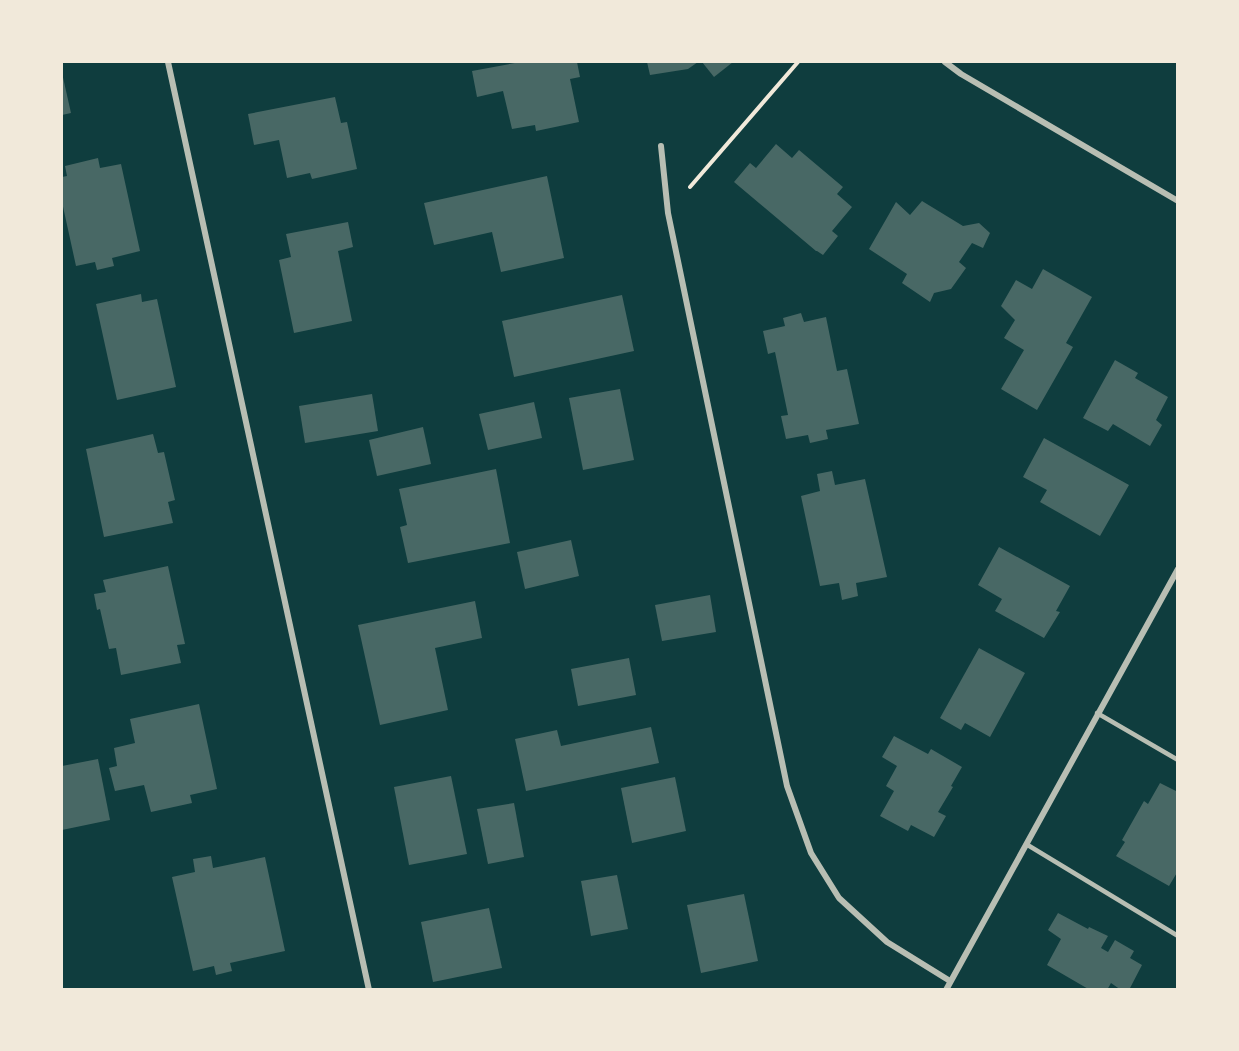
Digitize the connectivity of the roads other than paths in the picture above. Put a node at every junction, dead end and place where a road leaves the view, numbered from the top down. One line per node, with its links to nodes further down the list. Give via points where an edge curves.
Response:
1 (168, 62): 11 (street)
2 (945, 62): 4 (street)
3 (661, 146): 10 (street, via 669,213 787,786 811,853 839,898 887,942)
4 (1178, 201)
5 (1178, 569): 6 (street)
6 (1097, 713): 7 (lane); 8 (street)
7 (1178, 760)
8 (1026, 844): 9 (lane); 10 (street)
9 (1178, 936)
10 (950, 981): 12 (street)
11 (369, 990)
12 (946, 990)

